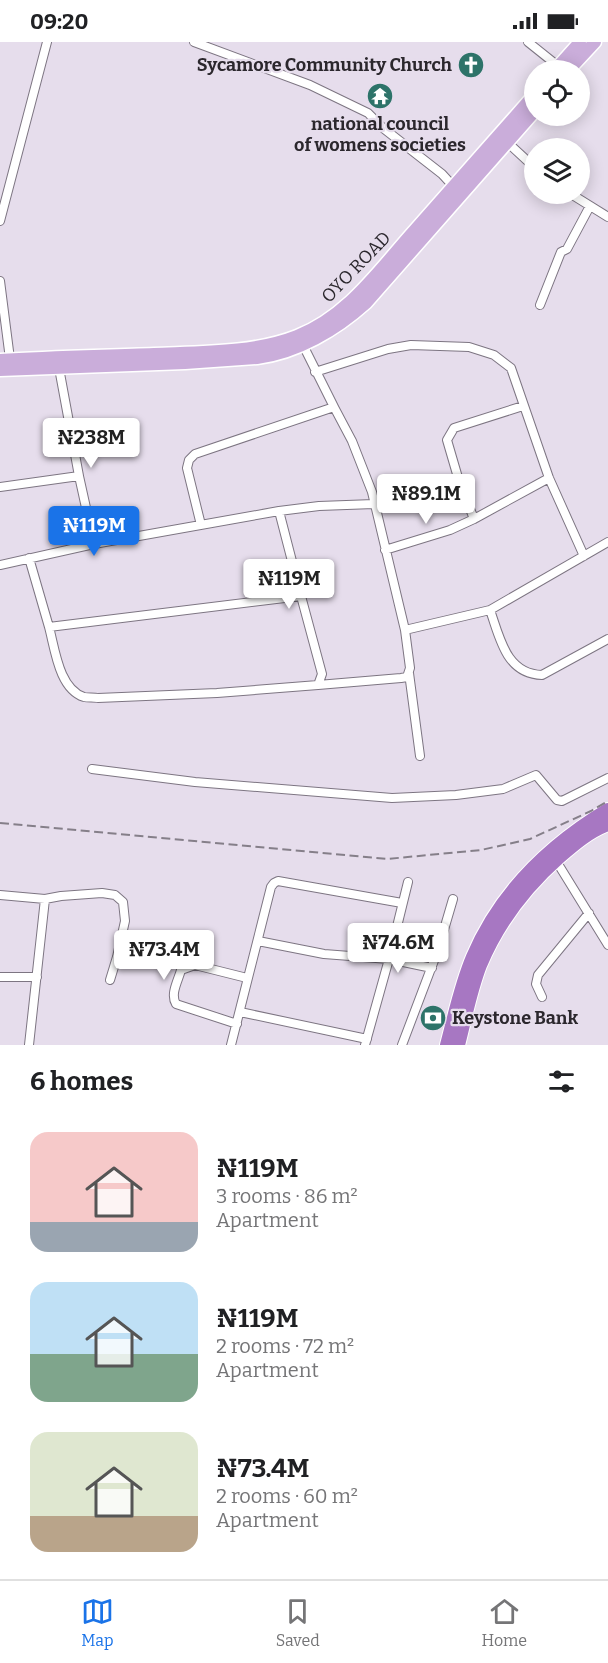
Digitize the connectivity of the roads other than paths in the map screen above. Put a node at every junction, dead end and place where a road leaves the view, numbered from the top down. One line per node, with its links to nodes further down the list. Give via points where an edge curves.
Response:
1 (47, 42): 17 (street)
2 (194, 42): 13 (street, via 310,85 368,113)
3 (528, 42): 6 (street)
4 (580, 42): 7 (main road)
5 (595, 42): 8 (main road)
6 (550, 60)
7 (567, 60)
8 (572, 60)
9 (524, 106): 13 (main road, OYO ROAD)
10 (524, 124): 11 (main road, OYO ROAD)
11 (508, 143): 12 (street); 20 (main road, OYO ROAD, via 366,303 338,326)
12 (524, 158)
13 (454, 187): 21 (main road, OYO ROAD, via 358,295 331,318 299,336 253,347 210,351)
14 (587, 204): 15 (street)
15 (590, 206): 16 (street); 19 (street, via 567,249 561,252)
16 (608, 217)
17 (0, 221)
18 (0, 282): 21 (street)
19 (540, 305)
20 (303, 345): 22 (main road, OYO ROAD, via 256,358); 24 (street)
21 (5, 359)
22 (59, 368): 23 (main road, OYO ROAD); 27 (street)
23 (0, 370)
24 (315, 372): 25 (street, via 411,345 470,347 494,355 511,368); 26 (street)
25 (523, 406): 28 (street); 32 (street, via 454,428 448,436)
26 (334, 407): 30 (street, via 368,479); 33 (street, via 195,454 187,468)
27 (79, 476): 29 (street); 35 (street)
28 (549, 478): 32 (street); 37 (street)
29 (0, 487)
30 (374, 504): 31 (street); 36 (street)
31 (279, 511): 33 (street); 40 (street)
32 (474, 519): 36 (street)
33 (201, 525): 35 (street)
34 (608, 542): 37 (street)
35 (94, 544): 38 (street)
36 (386, 550): 43 (street)
37 (584, 556): 41 (street)
38 (29, 558): 39 (street); 42 (street)
39 (0, 565)
40 (301, 596): 42 (street); 46 (street, via 322,674)
41 (490, 610): 43 (street); 44 (street, via 511,661 531,675 542,675)
42 (49, 627): 46 (street, via 64,679 84,697 217,693)
43 (405, 630): 45 (street)
44 (608, 639)
45 (409, 673): 46 (street, via 401,678); 47 (street)
46 (318, 684)
47 (420, 756)
48 (92, 769): 49 (street, via 195,782 392,798 503,789 536,775 562,801)
49 (608, 778)
50 (608, 810): 52 (highway, via 569,835)
51 (608, 824): 52 (highway)
52 (554, 855): 58 (street); 74 (highway, via 537,863 506,900 480,944 460,993); 75 (highway, via 488,947)
53 (408, 882): 57 (street)
54 (0, 895): 55 (street)
55 (45, 899): 64 (street); 66 (street, via 102,893 115,895 123,902 124,921)
56 (453, 899): 62 (street)
57 (402, 903): 59 (street, via 278,881 271,887); 61 (street)
58 (589, 913): 60 (street); 67 (street, via 538,975 536,984)
59 (258, 941): 61 (street, via 324,954); 65 (street)
60 (608, 945)
61 (389, 959): 62 (street); 70 (street)
62 (432, 968): 73 (street)
63 (0, 977): 64 (street)
64 (37, 977): 71 (street)
65 (247, 978): 68 (street); 69 (street, via 195,965 181,970 174,994 176,1004)
66 (110, 980)
67 (542, 997)
68 (240, 1012): 69 (street); 70 (street)
69 (237, 1024): 72 (street)
70 (366, 1042)
71 (29, 1045)
72 (231, 1045)
73 (402, 1045)
74 (447, 1045)
75 (458, 1045)

